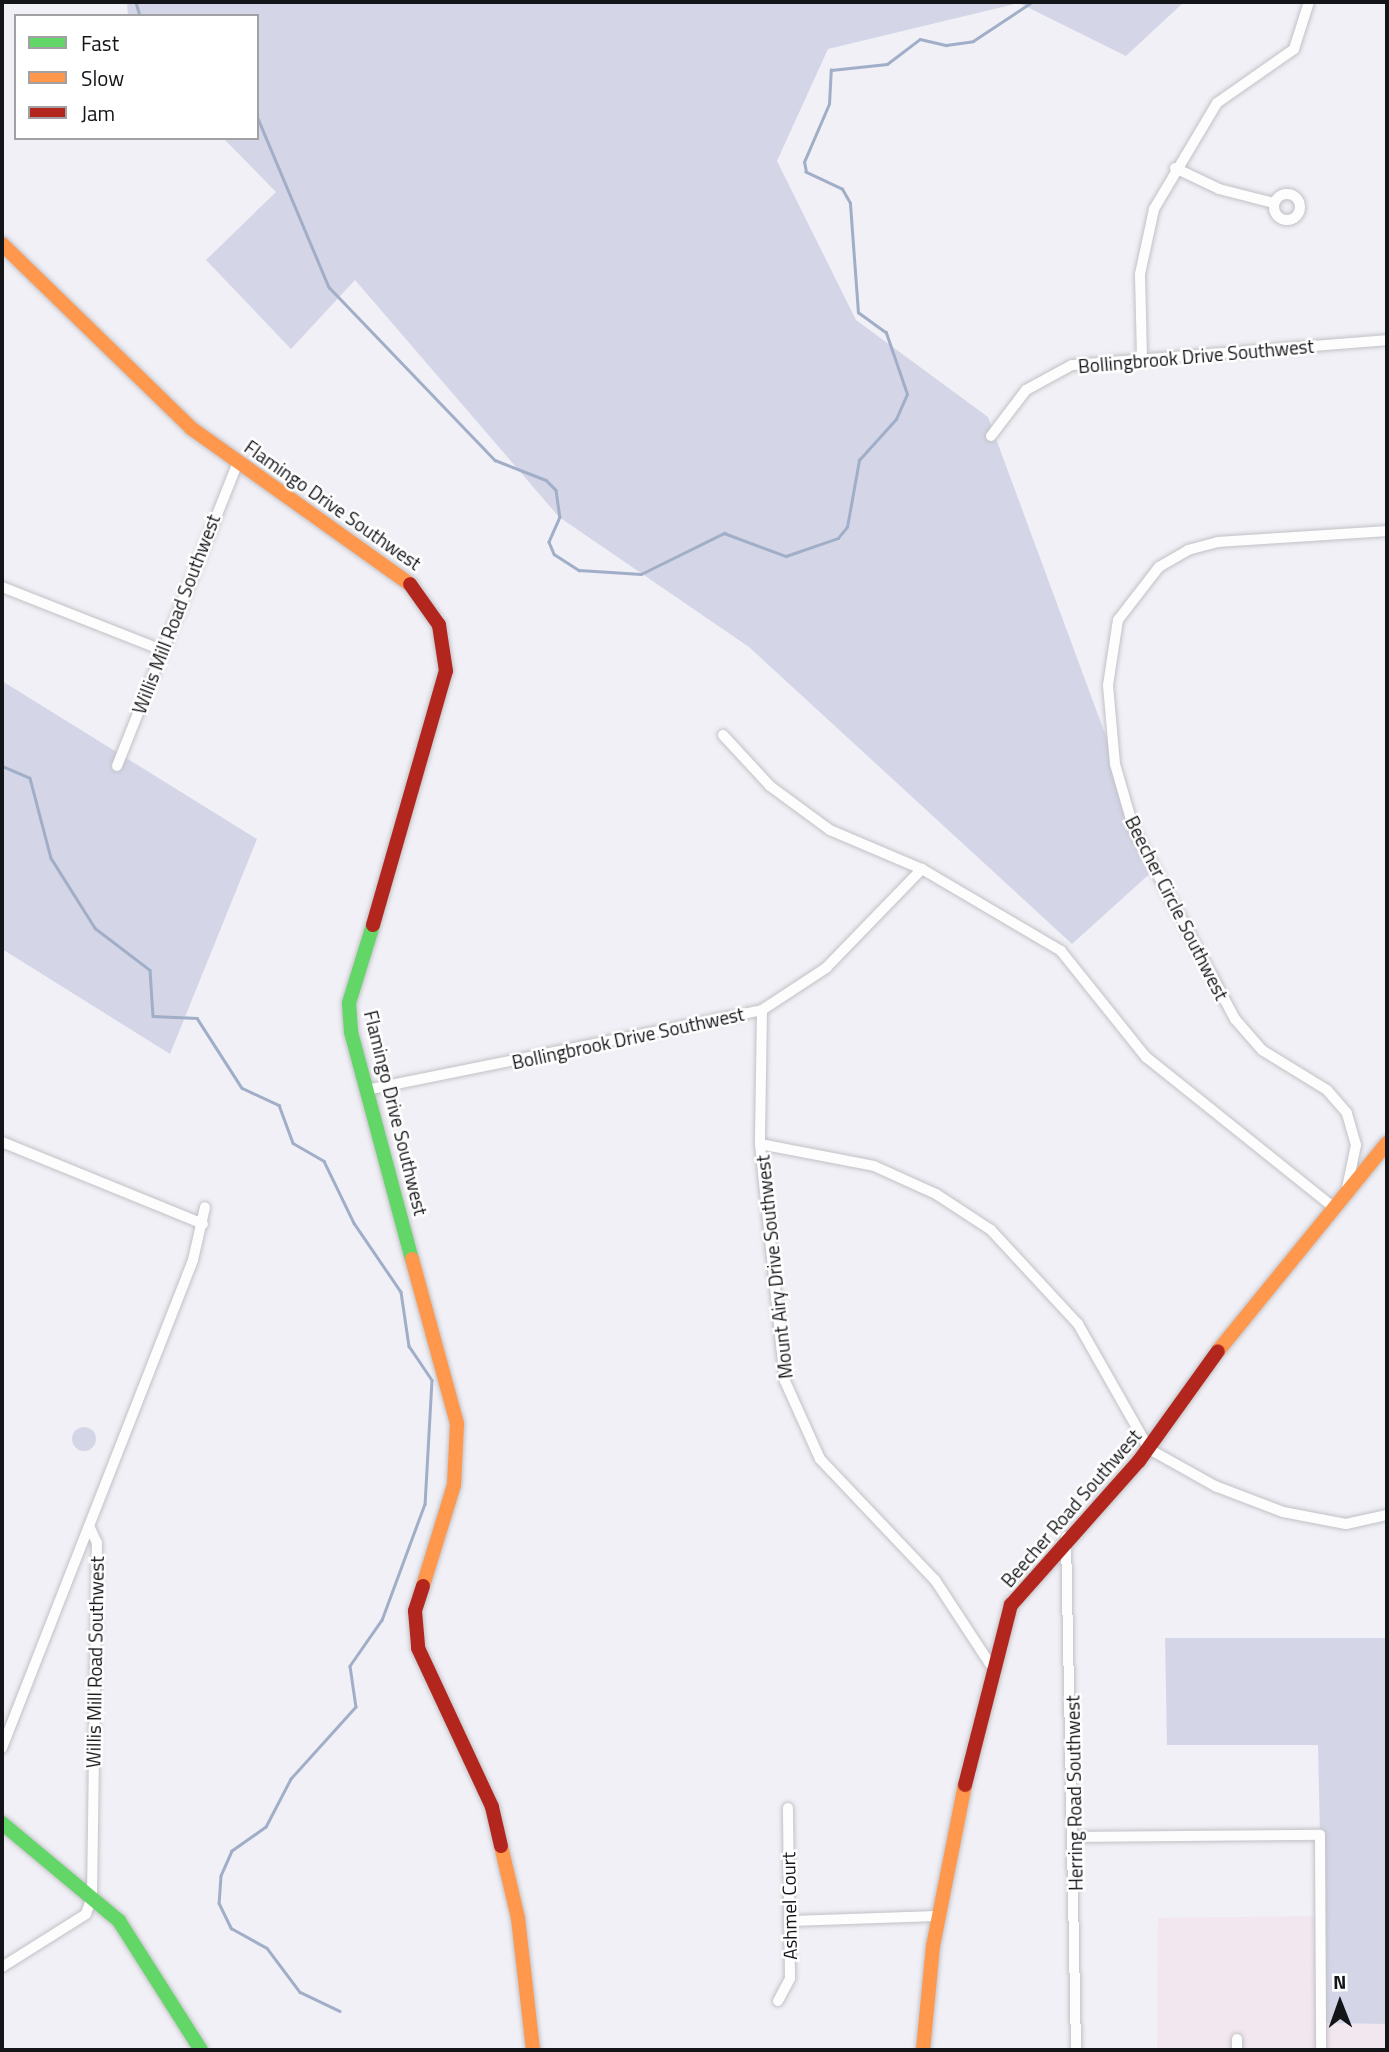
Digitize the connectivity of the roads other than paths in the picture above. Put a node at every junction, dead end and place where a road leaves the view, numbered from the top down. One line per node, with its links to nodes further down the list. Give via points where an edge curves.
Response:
1 (1309, 2): 2 (street, via 1294,49 1217,103)
2 (1175, 168): 3 (street, via 1219,189); 6 (street, via 1142,247)
3 (1274, 202)
4 (2, 244): 8 (street, Flamingo Drive Southwest, via 148,391)
5 (1387, 340): 6 (street, Bollingbrook Drive Southwest)
6 (1142, 357): 7 (street, Bollingbrook Drive Southwest, via 1053,371 1016,400)
7 (991, 436)
8 (238, 462): 11 (street, Willis Mill Road Southwest); 16 (street, Flamingo Drive Southwest, via 405,576 430,606 444,643 442,700 349,989 351,1032)
9 (1387, 531): 20 (street, Beecher Circle Southwest, via 1218,541 1188,550 1143,583 1118,620 1108,685 1115,764 1134,830 1241,1028 1347,1113 1356,1145)
10 (2, 587): 11 (street)
11 (162, 650): 13 (street, Willis Mill Road Southwest)
12 (723, 735): 14 (street, via 770,786 830,830)
13 (117, 766)
14 (922, 869): 15 (street, Bollingbrook Drive Southwest, via 826,968); 22 (street, via 1061,951 1146,1057)
15 (762, 1010): 16 (street, Bollingbrook Drive Southwest); 19 (street, Mount Airy Drive Southwest)
16 (366, 1090): 39 (street, Flamingo Drive Southwest, via 457,1424 454,1485 415,1611 418,1648 492,1807 518,1918)
17 (2, 1142): 23 (street)
18 (1387, 1143): 20 (street, Beecher Road Southwest)
19 (760, 1144): 24 (street, via 874,1166 936,1194 991,1230 1079,1324); 28 (street, Mount Airy Drive Southwest, via 781,1367 796,1414 820,1459 935,1580)
20 (1347, 1190): 22 (street, Beecher Road Southwest)
21 (205, 1207): 23 (street)
22 (1333, 1207): 24 (street, Beecher Road Southwest, via 1250,1307)
23 (203, 1224): 26 (street)
24 (1149, 1449): 25 (street, via 1214,1486 1283,1512 1346,1524); 27 (street, Beecher Road Southwest)
25 (1387, 1516)
26 (89, 1526): 29 (street); 33 (street, Willis Mill Road Southwest, via 97,1543)
27 (1066, 1537): 28 (street, Beecher Road Southwest, via 1011,1605); 32 (street, Herring Road Southwest)
28 (990, 1664): 34 (street, Beecher Road Southwest)
29 (2, 1748)
30 (788, 1808): 35 (street, Ashmel Court)
31 (2, 1823): 33 (street)
32 (1074, 1837): 41 (street, Herring Road Southwest); 42 (street, via 1320,1835)
33 (92, 1897): 36 (street, via 86,1914); 38 (street, via 139,1945)
34 (939, 1916): 35 (street); 40 (street, Beecher Road Southwest)
35 (789, 1921): 37 (street, Ashmel Court, via 790,1978)
36 (2, 1967)
37 (778, 2001)
38 (201, 2050)
39 (533, 2050)
40 (923, 2050)
41 (1076, 2050)
42 (1321, 2050)

